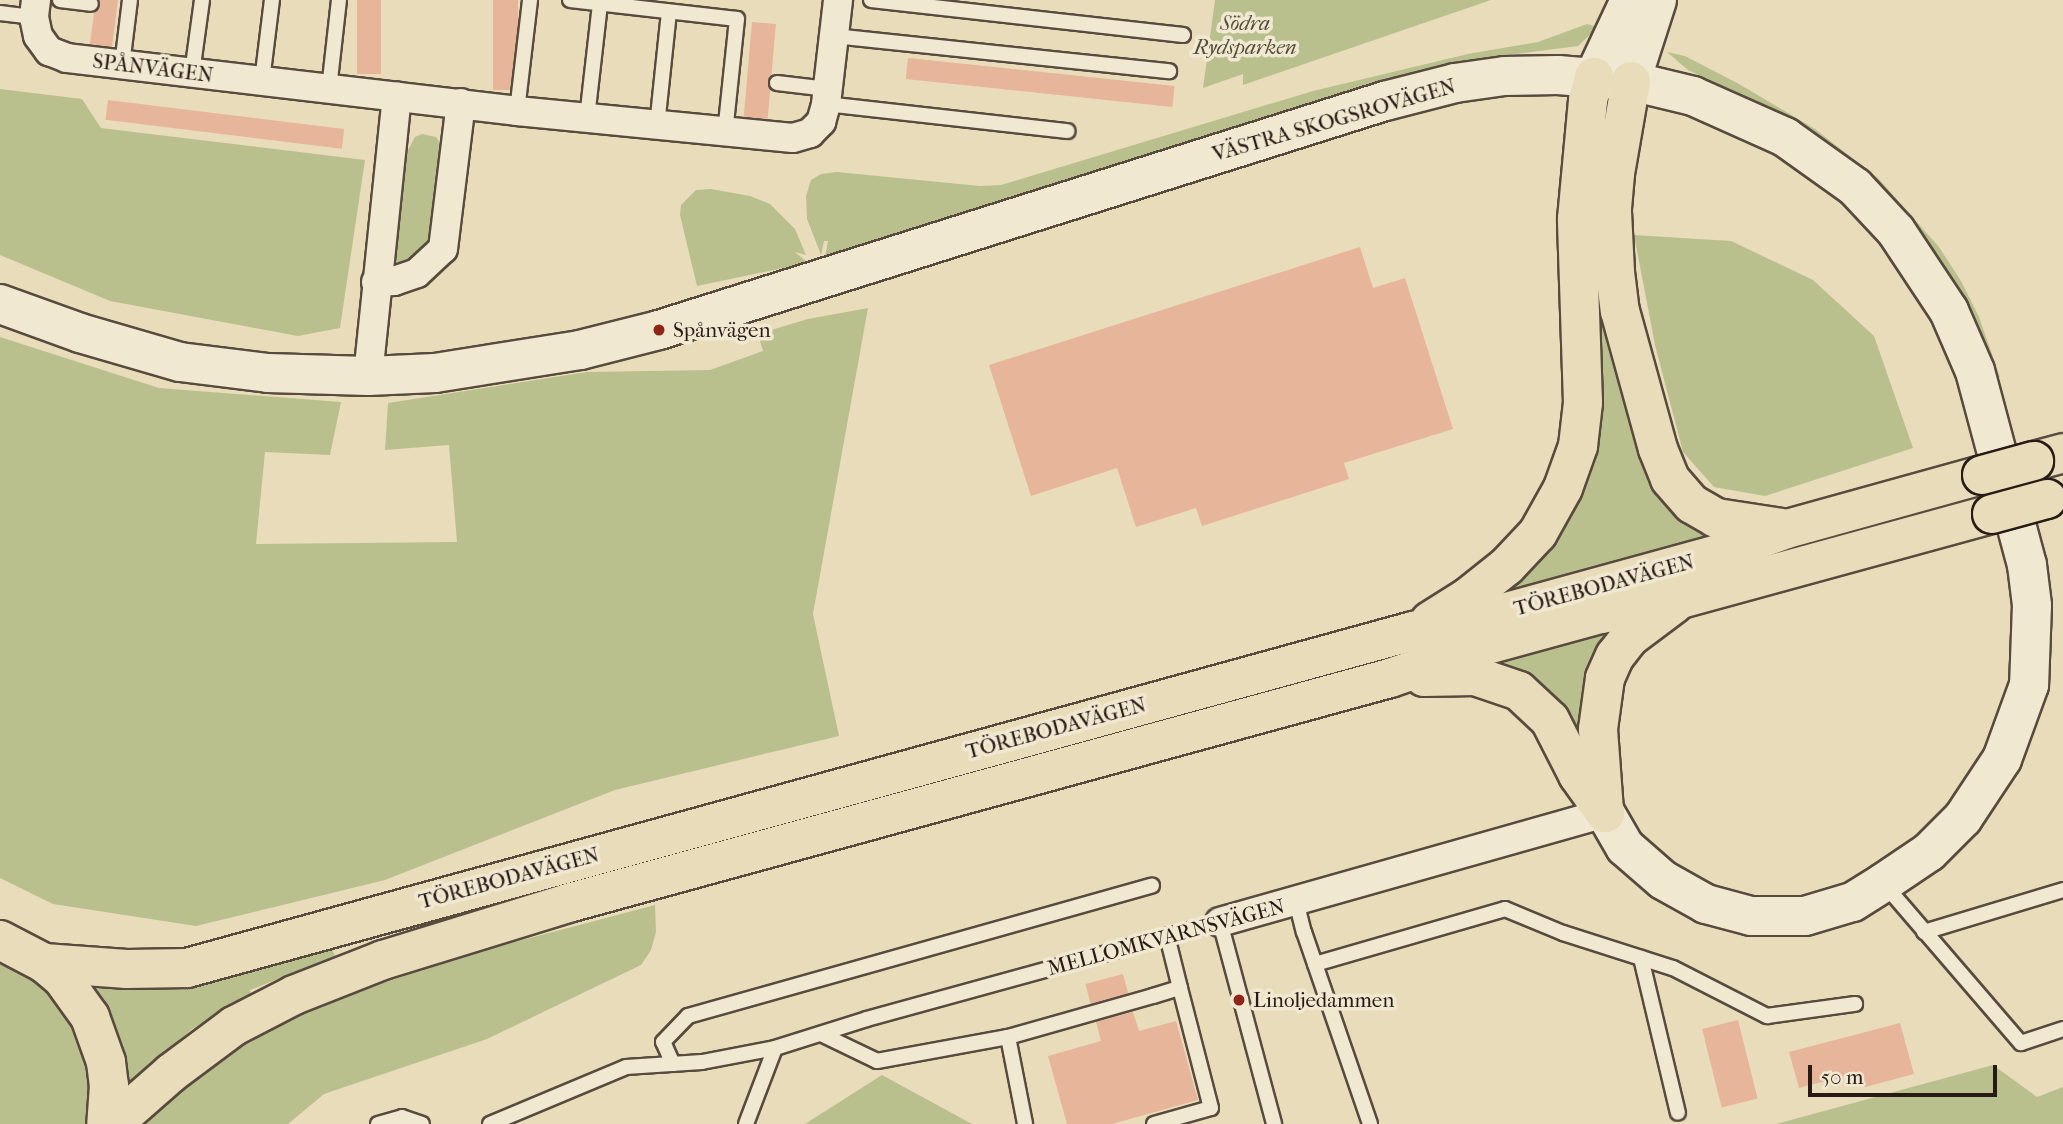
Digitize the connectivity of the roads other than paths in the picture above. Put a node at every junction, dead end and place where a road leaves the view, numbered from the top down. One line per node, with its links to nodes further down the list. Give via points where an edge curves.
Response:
1 (61, 0): 12 (lane)
2 (130, 0): 19 (lane)
3 (202, 0): 21 (lane)
4 (272, 0): 23 (lane)
5 (339, 0): 25 (lane)
6 (530, 0): 29 (lane)
7 (570, 0): 13 (lane)
8 (838, 0): 18 (street, SPÅNVÄGEN)
9 (871, 0): 17 (lane)
10 (1630, 0): 22 (street)
11 (1657, 0): 22 (street)
12 (91, 4)
13 (600, 4): 15 (lane); 30 (lane)
14 (35, 8): 16 (lane); 19 (street, SPÅNVÄGEN, via 38,36 49,51)
15 (669, 12): 31 (lane); 33 (lane, via 737,19)
16 (0, 13)
17 (1182, 35)
18 (834, 37): 20 (lane); 27 (street, SPÅNVÄGEN)
19 (122, 65): 21 (street, SPÅNVÄGEN)
20 (1169, 71)
21 (192, 73): 23 (street, SPÅNVÄGEN)
22 (1612, 79): 36 (street, VÄSTRA SKOGSROVÄGEN, via 1530,75 1455,83 1385,101 659,330 501,365); 39 (highway, via 1615,272 1620,311 1658,449 1670,479 1692,504 1716,518); 41 (highway, via 1588,100 1577,219 1583,403 1578,446 1563,488 1538,533 1507,566); 44 (street, VÄSTRA SKOGSROVÄGEN, via 1693,96 1774,131 1855,187 1923,268 1949,310 1975,370 2027,565 2032,605 2029,685 2002,759 1963,818 1929,852)
23 (262, 81): 25 (street, SPÅNVÄGEN)
24 (777, 83): 27 (lane)
25 (329, 89): 26 (street, SPÅNVÄGEN)
26 (397, 97): 28 (street, SPÅNVÄGEN); 34 (street)
27 (827, 97): 32 (lane); 33 (street, SPÅNVÄGEN, via 821,122 810,133 793,138)
28 (461, 103): 29 (street, SPÅNVÄGEN); 34 (street, via 443,249 417,273)
29 (517, 111): 30 (street, SPÅNVÄGEN)
30 (587, 118): 31 (street, SPÅNVÄGEN)
31 (657, 126): 33 (street, SPÅNVÄGEN)
32 (1067, 131)
33 (725, 133)
34 (376, 282): 36 (street)
35 (0, 304): 36 (street, VÄSTRA SKOGSROVÄGEN, via 180,362 268,373)
36 (368, 376)
37 (2048, 457): 39 (highway, TÖREBODAVÄGEN, bridge)
38 (2055, 497): 40 (highway, TÖREBODAVÄGEN, bridge)
39 (1787, 529): 41 (highway, TÖREBODAVÄGEN, via 1718,554 1488,617)
40 (1681, 599): 42 (highway, TÖREBODAVÄGEN, via 1601,614 1480,647); 43 (highway, via 1630,637 1605,678 1598,729)
41 (1413, 631): 53 (highway, TÖREBODAVÄGEN, via 187,968)
42 (1390, 678): 43 (highway, via 1475,676 1520,691 1550,720 1577,775); 65 (highway, TÖREBODAVÄGEN, via 582,899 383,960 294,995 234,1026)
43 (1605, 813): 44 (street, VÄSTRA SKOGSROVÄGEN, via 1625,847 1662,880 1706,904 1751,916 1805,916 1852,902); 47 (street, MELLOMKVARNSVÄGEN)
44 (1884, 883): 49 (lane)
45 (1152, 886): 61 (lane, via 688,1016 663,1042)
46 (2063, 890): 49 (lane)
47 (1296, 901): 48 (street, MELLOMKVARNSVÄGEN); 54 (lane)
48 (1220, 922): 50 (lane, MELLOMKVARNSVÄGEN); 71 (lane)
49 (1924, 932): 57 (lane, via 2021,1043)
50 (1167, 936): 55 (lane); 58 (lane, MELLOMKVARNSVÄGEN)
51 (0, 940): 53 (highway)
52 (1642, 958): 54 (lane, via 1505,909); 56 (lane, via 1673,968 1767,1016); 62 (lane)
53 (44, 963): 64 (highway, via 77,997 99,1039 108,1085)
54 (1315, 964): 72 (lane)
55 (1180, 988): 59 (lane); 70 (lane, via 1211,1108)
56 (1855, 1004)
57 (2063, 1029)
58 (821, 1034): 59 (lane, via 877,1060); 60 (lane, MELLOMKVARNSVÄGEN)
59 (1008, 1037): 69 (lane)
60 (775, 1048): 61 (lane, MELLOMKVARNSVÄGEN); 68 (lane)
61 (673, 1064): 63 (lane, MELLOMKVARNSVÄGEN, via 626,1067)
62 (1678, 1113)
63 (497, 1123)
64 (106, 1124)
65 (113, 1124)
66 (378, 1124): 67 (lane, via 402,1117)
67 (422, 1124)
68 (746, 1124)
69 (1025, 1124)
70 (1154, 1124)
71 (1274, 1124)
72 (1370, 1124)

